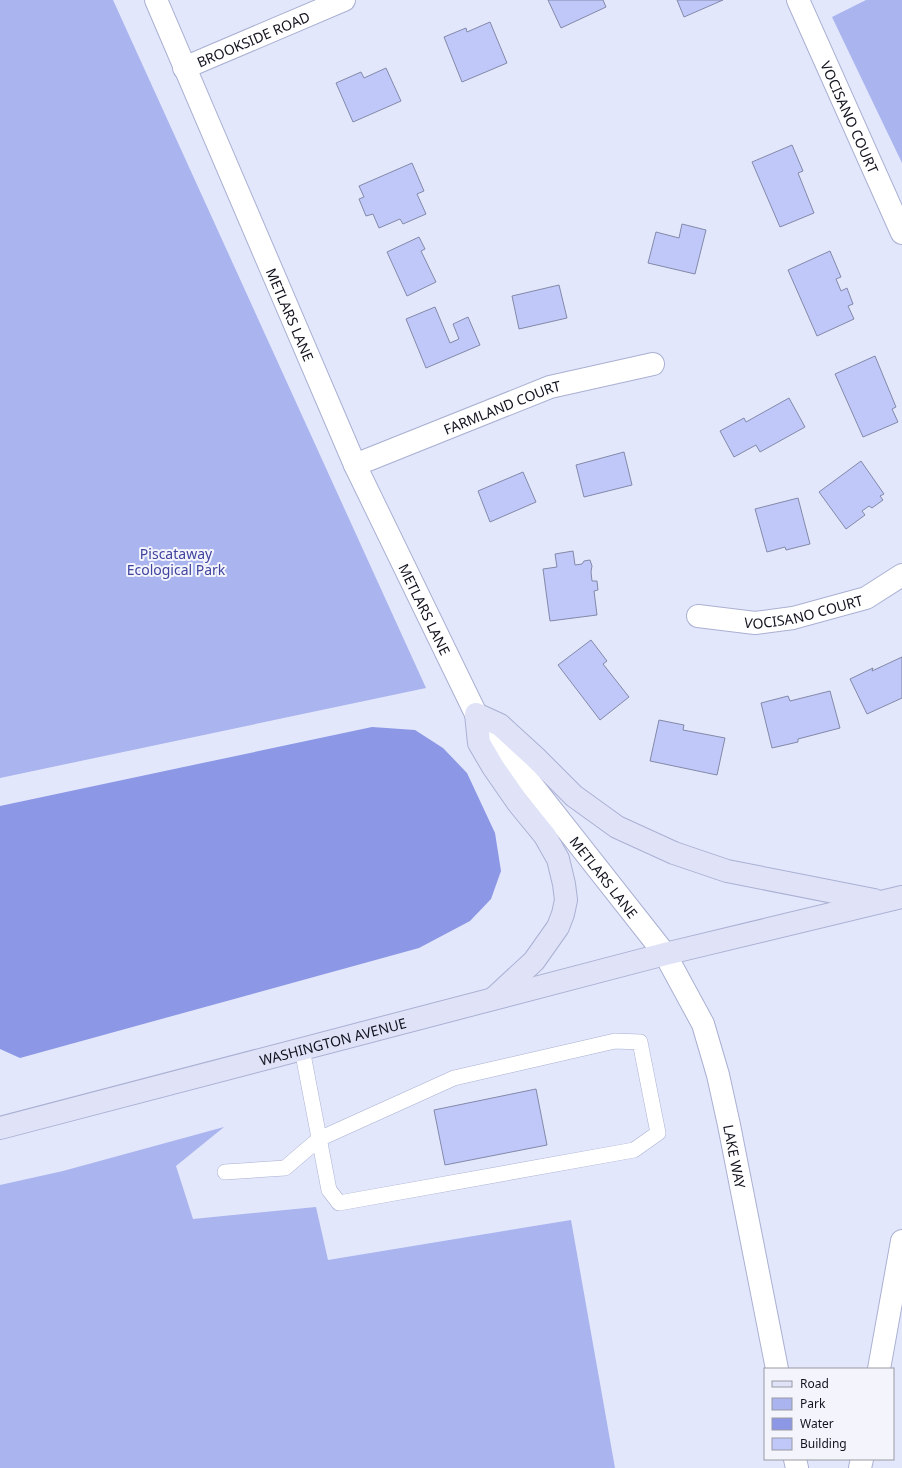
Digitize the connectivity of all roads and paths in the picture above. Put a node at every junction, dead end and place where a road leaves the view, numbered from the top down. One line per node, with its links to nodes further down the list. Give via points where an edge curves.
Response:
1 (156, 0): 4 (street, METLARS LANE)
2 (344, 0): 4 (street, BROOKSIDE ROAD)
3 (798, 0): 5 (street, VOCISANO COURT)
4 (184, 68): 7 (street, METLARS LANE)
5 (902, 233)
6 (653, 364): 7 (street, FARMLAND COURT, via 550,387)
7 (355, 465): 10 (street, METLARS LANE)
8 (902, 575): 9 (street, VOCISANO COURT, via 866,598 793,618 755,623)
9 (698, 616)
10 (476, 714): 12 (main road, via 500,725 574,796 617,826 674,853 727,871); 13 (street, METLARS LANE); 14 (main road, via 478,743 518,803 545,836 558,859 566,900 558,927 534,960)
11 (902, 897): 12 (main road)
12 (881, 902): 13 (main road)
13 (664, 954): 14 (main road, WASHINGTON AVENUE); 20 (street, LAKE WAY, via 703,1024 718,1075)
14 (492, 999): 15 (main road, WASHINGTON AVENUE)
15 (302, 1049): 16 (main road, WASHINGTON AVENUE); 17 (lane)
16 (0, 1128)
17 (319, 1139): 17 (lane, via 454,1078 615,1041 640,1042 658,1133 634,1150 339,1203 329,1190); 18 (lane, via 285,1168)
18 (225, 1172)
19 (902, 1241): 21 (street)
20 (778, 1368)
21 (879, 1368)

